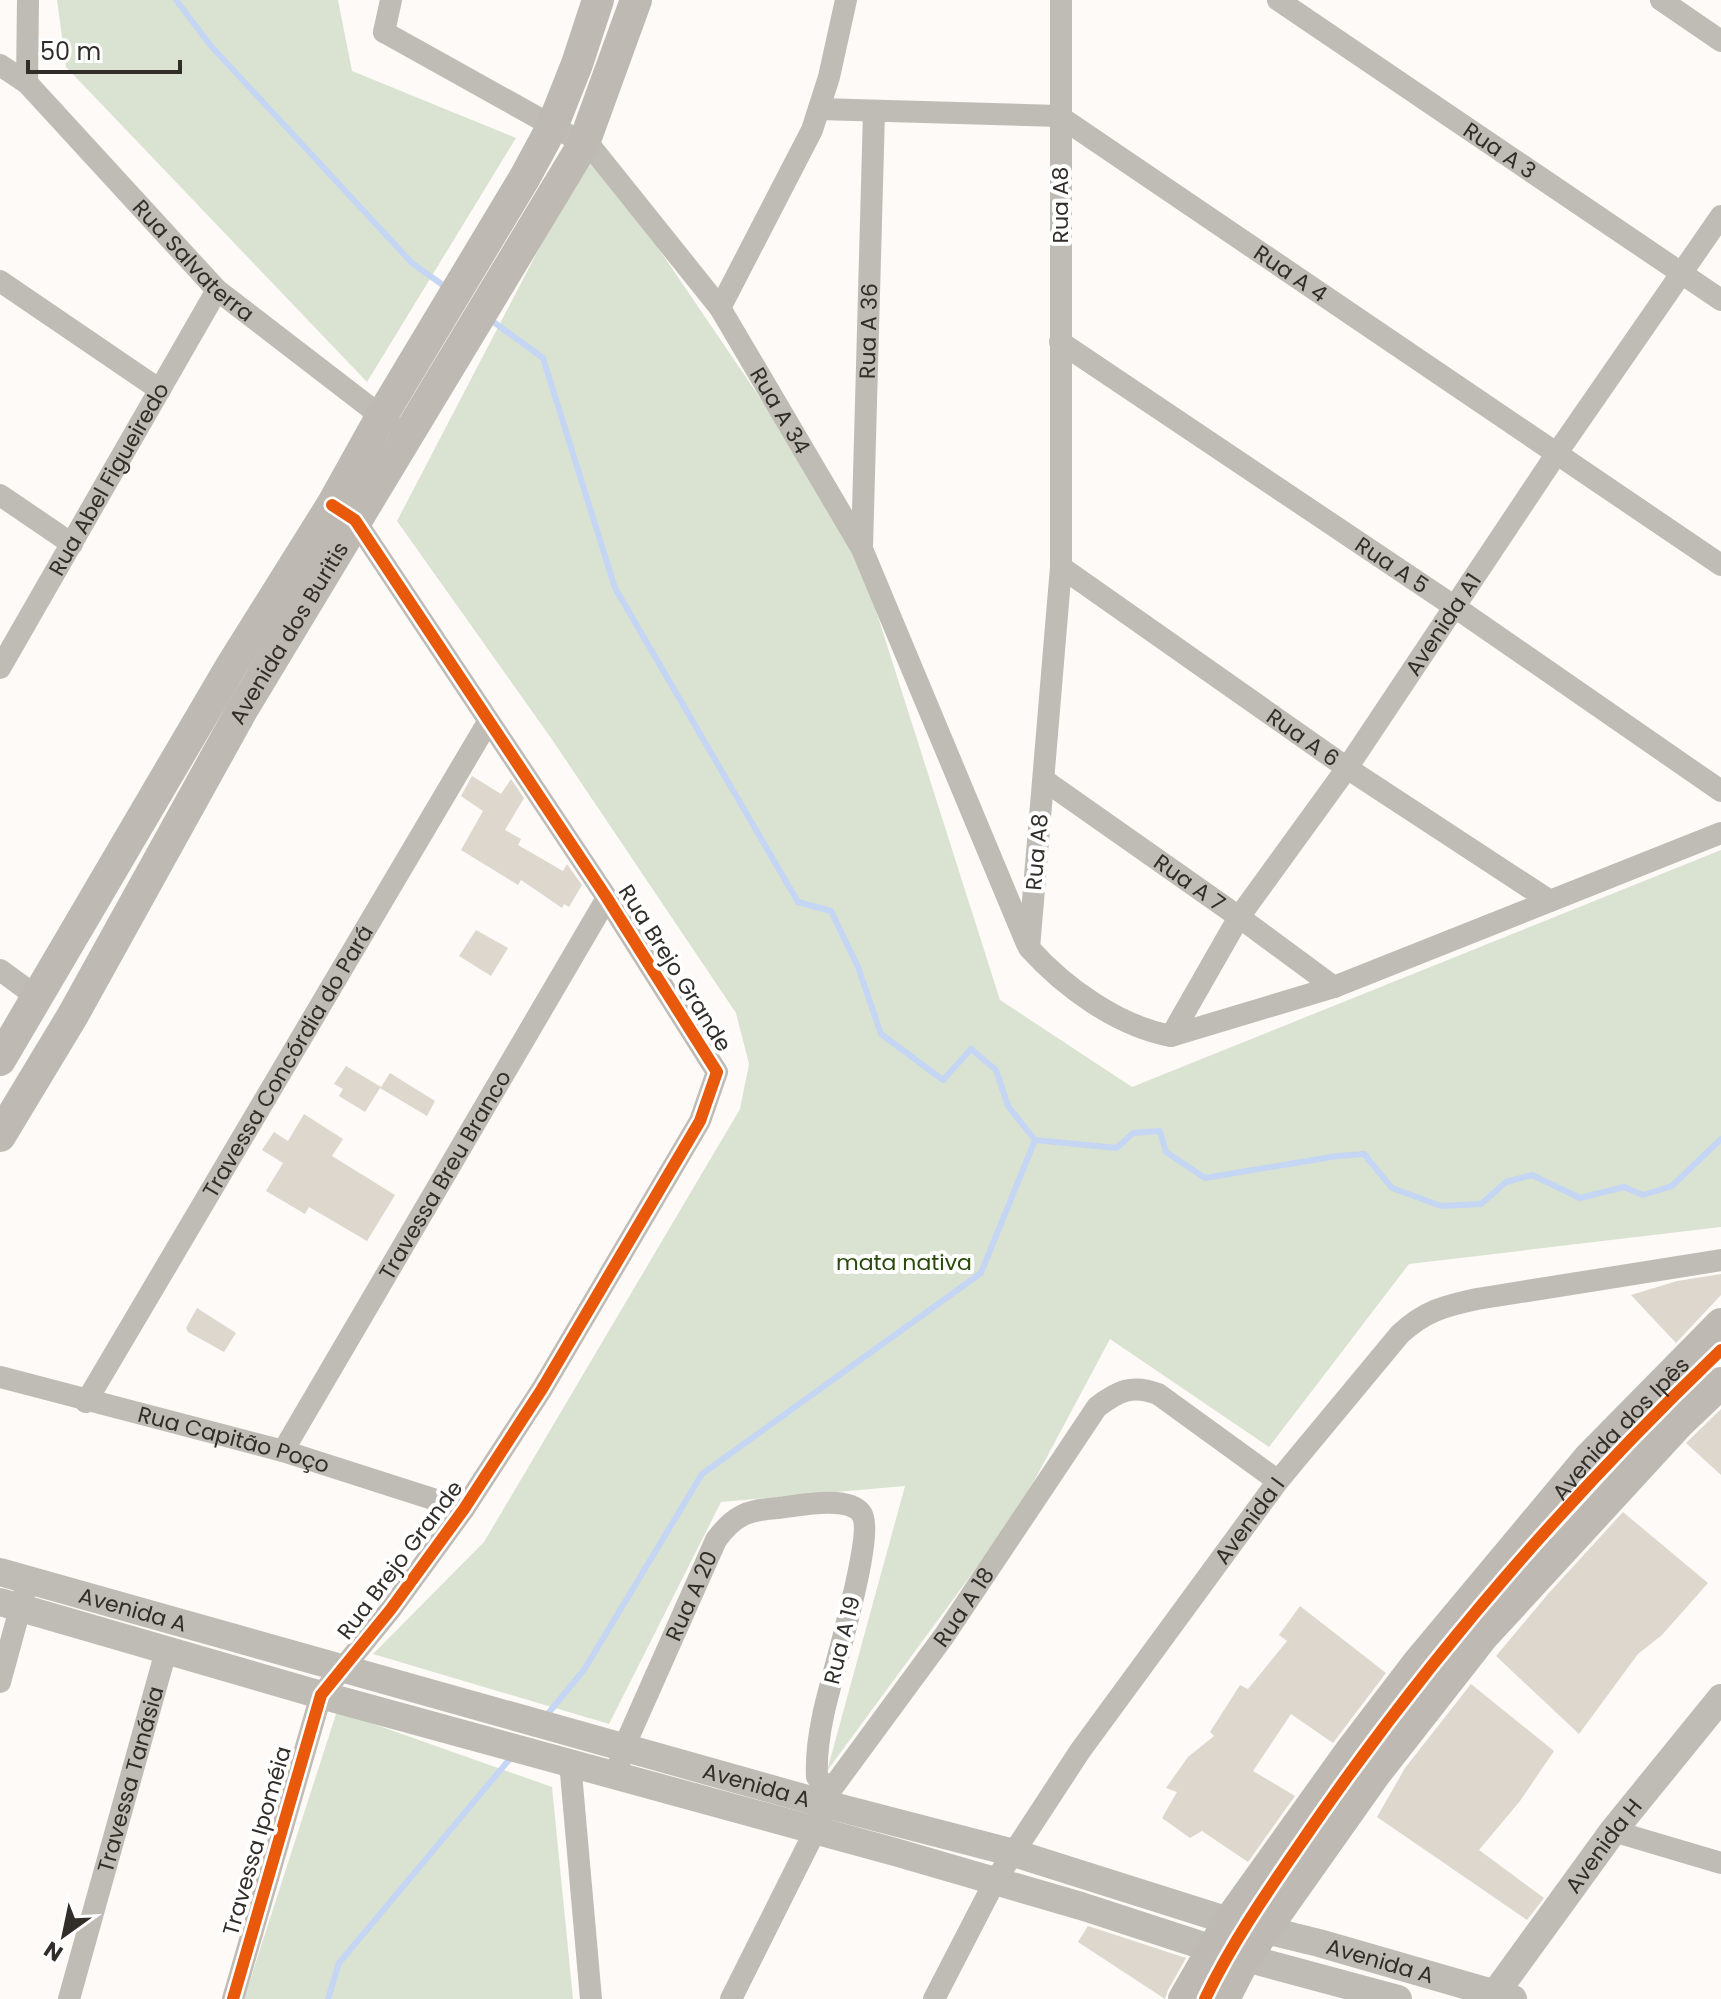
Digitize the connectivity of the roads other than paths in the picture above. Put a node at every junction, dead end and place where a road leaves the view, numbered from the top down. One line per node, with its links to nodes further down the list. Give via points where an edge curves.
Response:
1 (28, 0): 13 (street)
2 (379, 0): 10 (street)
3 (391, 0): 10 (street)
4 (598, 0): 17 (main road, Avenida dos Buritis)
5 (636, 0): 18 (main road, Avenida dos Buritis)
6 (846, 0): 14 (street)
7 (1061, 0): 16 (street, Rua A8)
8 (1278, 0): 20 (street, Rua A 3)
9 (1661, 0): 11 (street)
10 (384, 32): 17 (street, Rua A 34)
11 (1721, 41)
12 (0, 65): 13 (street, Rua Salvaterra)
13 (27, 83): 22 (street, Rua Salvaterra)
14 (819, 109): 15 (street); 24 (street)
15 (874, 112): 16 (street); 33 (street, Rua A 36)
16 (1059, 116): 25 (street, Rua A8); 29 (street, Rua A 4)
17 (552, 127): 18 (street, Rua A 34); 27 (main road, Avenida dos Buritis)
18 (584, 143): 24 (street, Rua A 34); 28 (main road, Avenida dos Buritis)
19 (1721, 216): 20 (street, Avenida A1)
20 (1683, 273): 23 (street, Rua A 3); 29 (street, Avenida A1)
21 (0, 281): 26 (street)
22 (217, 290): 26 (street, Rua Abel Figueiredo); 27 (street, Rua Salvaterra)
23 (1721, 300)
24 (720, 308): 33 (street, Rua A 34)
25 (1060, 342): 35 (street, Rua A8); 36 (street, Rua A 5)
26 (160, 390): 32 (street, Rua Abel Figueiredo)
27 (381, 417): 28 (street, Rua Salvaterra); 31 (main road, Avenida dos Buritis)
28 (408, 434): 31 (main road, Avenida dos Buritis)
29 (1557, 453): 34 (street, Rua A 4); 36 (street, Avenida A1)
30 (0, 495): 32 (street)
31 (344, 512): 38 (street, Rua Brejo Grande); 49 (main road, Avenida dos Buritis, via 230,668); 52 (main road, Avenida dos Buritis, via 242,710)
32 (72, 544): 37 (street, Rua Abel Figueiredo)
33 (862, 549): 46 (street, Rua A 34)
34 (1721, 565)
35 (1061, 567): 39 (street, Rua A 6); 40 (street, Rua A8)
36 (1455, 607): 39 (street, Avenida A1); 41 (street, Rua A 5)
37 (0, 668)
38 (488, 722): 43 (street, Rua Brejo Grande); 57 (street, Travessa Concórdia do Pará)
39 (1347, 768): 44 (street, Rua A 6); 45 (street, Avenida A1)
40 (1044, 780): 45 (street, Rua A 7); 46 (street, Rua A8)
41 (1721, 791)
42 (1721, 833): 44 (street)
43 (607, 898): 58 (street, Travessa Breu Branco); 61 (street, Rua Brejo Grande, via 717,1072 700,1121 542,1389)
44 (1550, 901): 48 (street)
45 (1239, 917): 48 (street, Rua A 7); 50 (street, Avenida A1)
46 (1029, 948): 50 (street, via 1046,967 1123,1020)
47 (0, 970): 49 (street)
48 (1334, 987): 50 (street)
49 (37, 997): 51 (main road, Avenida dos Buritis)
50 (1171, 1036)
51 (0, 1060)
52 (0, 1136)
53 (1721, 1260): 59 (street, Avenida I, via 1438,1308 1400,1334)
54 (1721, 1324): 79 (main road, Avenida dos Ipês, via 1527,1529 1350,1752)
55 (0, 1377): 57 (street, Rua Capitão Poço)
56 (1721, 1383): 80 (main road, Avenida dos Ipês, via 1483,1636 1375,1774)
57 (86, 1402): 58 (street, Rua Capitão Poço)
58 (283, 1451): 61 (street, Rua Capitão Poço)
59 (1278, 1481): 73 (street, Rua A 18, via 1158,1394 1142,1388 1115,1393 1097,1407); 76 (street, Avenida I, via 1080,1751)
60 (835, 1503): 70 (street, Rua A 20, via 752,1510 725,1527); 73 (street, Rua A 19, via 861,1513 866,1528 822,1718 817,1777)
61 (464, 1509): 66 (street, Rua Brejo Grande)
62 (0, 1572): 63 (street, Avenida A)
63 (28, 1579): 64 (street); 66 (street, Avenida A)
64 (10, 1605): 65 (street, Avenida A); 67 (street)
65 (166, 1651): 68 (street, Avenida A); 84 (street, Travessa Tanásia)
66 (343, 1669): 68 (street, Rua Brejo Grande); 70 (street, Avenida A)
67 (0, 1682)
68 (321, 1695): 71 (street, Avenida A); 85 (street, Travessa Ipoméia)
69 (1721, 1698): 75 (street, Avenida H)
70 (624, 1747): 72 (street, Rua A 20); 73 (street, Avenida A)
71 (570, 1762): 72 (street, Avenida A); 86 (street)
72 (617, 1775): 74 (street, Avenida A)
73 (828, 1798): 74 (street, Rua A 18); 76 (street, Avenida A)
74 (815, 1831): 78 (street, Avenida A); 87 (street, Rua A 18)
75 (1613, 1831): 77 (street); 83 (street, Avenida H)
76 (1014, 1853): 78 (street, Avenida I); 79 (street, Avenida A)
77 (1721, 1863)
78 (995, 1881): 81 (street, Avenida A); 88 (street, Avenida I)
79 (1229, 1921): 80 (street, Avenida A); 81 (main road, Avenida dos Ipês)
80 (1265, 1931): 82 (main road, Avenida dos Ipês); 83 (street, Avenida A)
81 (1213, 1949): 82 (street, Avenida A); 89 (main road, Avenida dos Ipês)
82 (1245, 1958): 90 (main road, Avenida dos Ipês); 91 (street, Avenida A)
83 (1499, 1997)
84 (69, 1999)
85 (233, 1999)
86 (591, 1999)
87 (731, 1999)
88 (934, 1999)
89 (1184, 1999)
90 (1224, 1999)
91 (1398, 1999)

